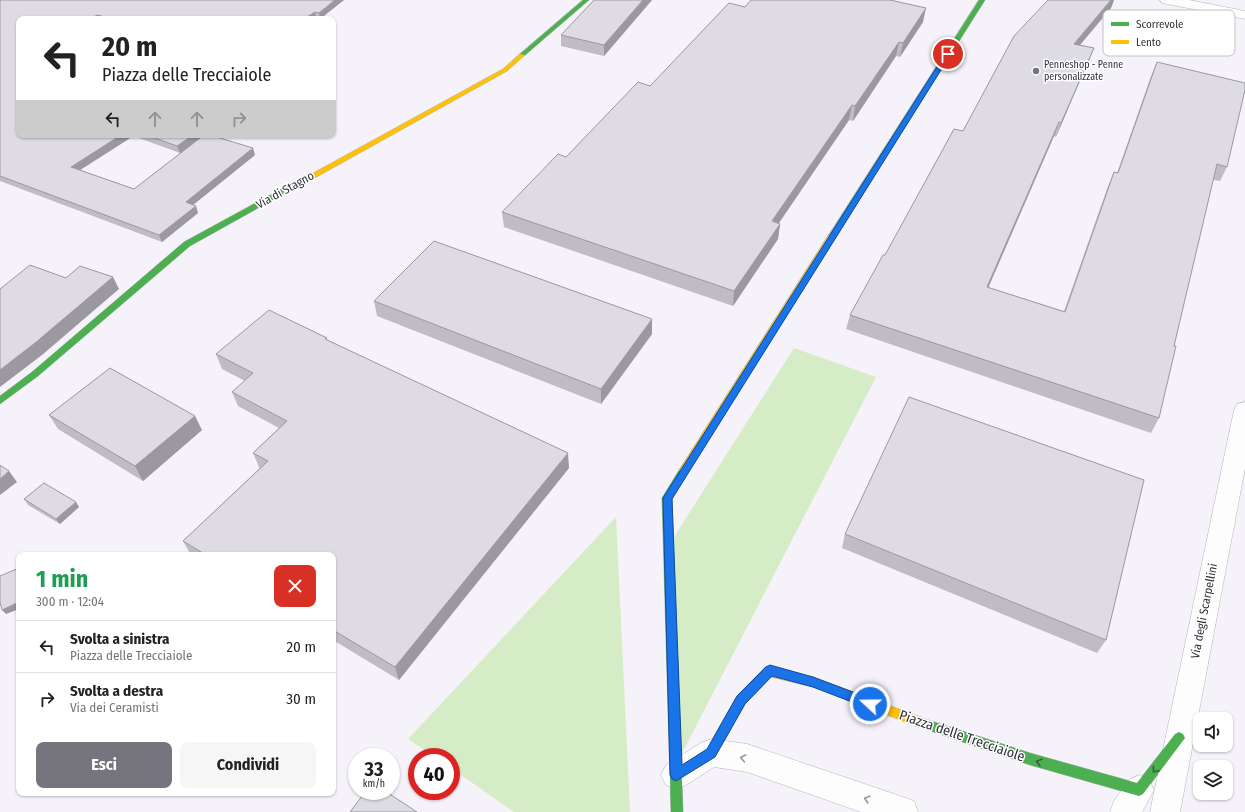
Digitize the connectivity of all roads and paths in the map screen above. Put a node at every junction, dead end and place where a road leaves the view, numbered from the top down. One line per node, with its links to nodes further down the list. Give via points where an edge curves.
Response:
1 (586, 0): 7 (street, Via di Stagno, via 505,70 186,244)
2 (982, 0): 11 (street, via 668,498)
3 (1167, 0): 4 (street)
4 (1223, 10)
5 (1235, 12): 6 (street)
6 (1245, 14)
7 (0, 402)
8 (1245, 410): 9 (street, Via degli Scarpellini)
9 (1179, 738): 12 (street, Piazza delle Trecciaiole, one-way to 12); 15 (street, Via degli Scarpellini)
10 (711, 753): 11 (street, Piazza delle Trecciaiole); 12 (street, Piazza delle Trecciaiole, one-way to 10, via 1030,759 913,720 813,682 770,671 741,700); 14 (street, one-way to 10, via 747,758)
11 (676, 775): 13 (street)
12 (1132, 801)
13 (677, 812)
14 (904, 812)
15 (1165, 812)

